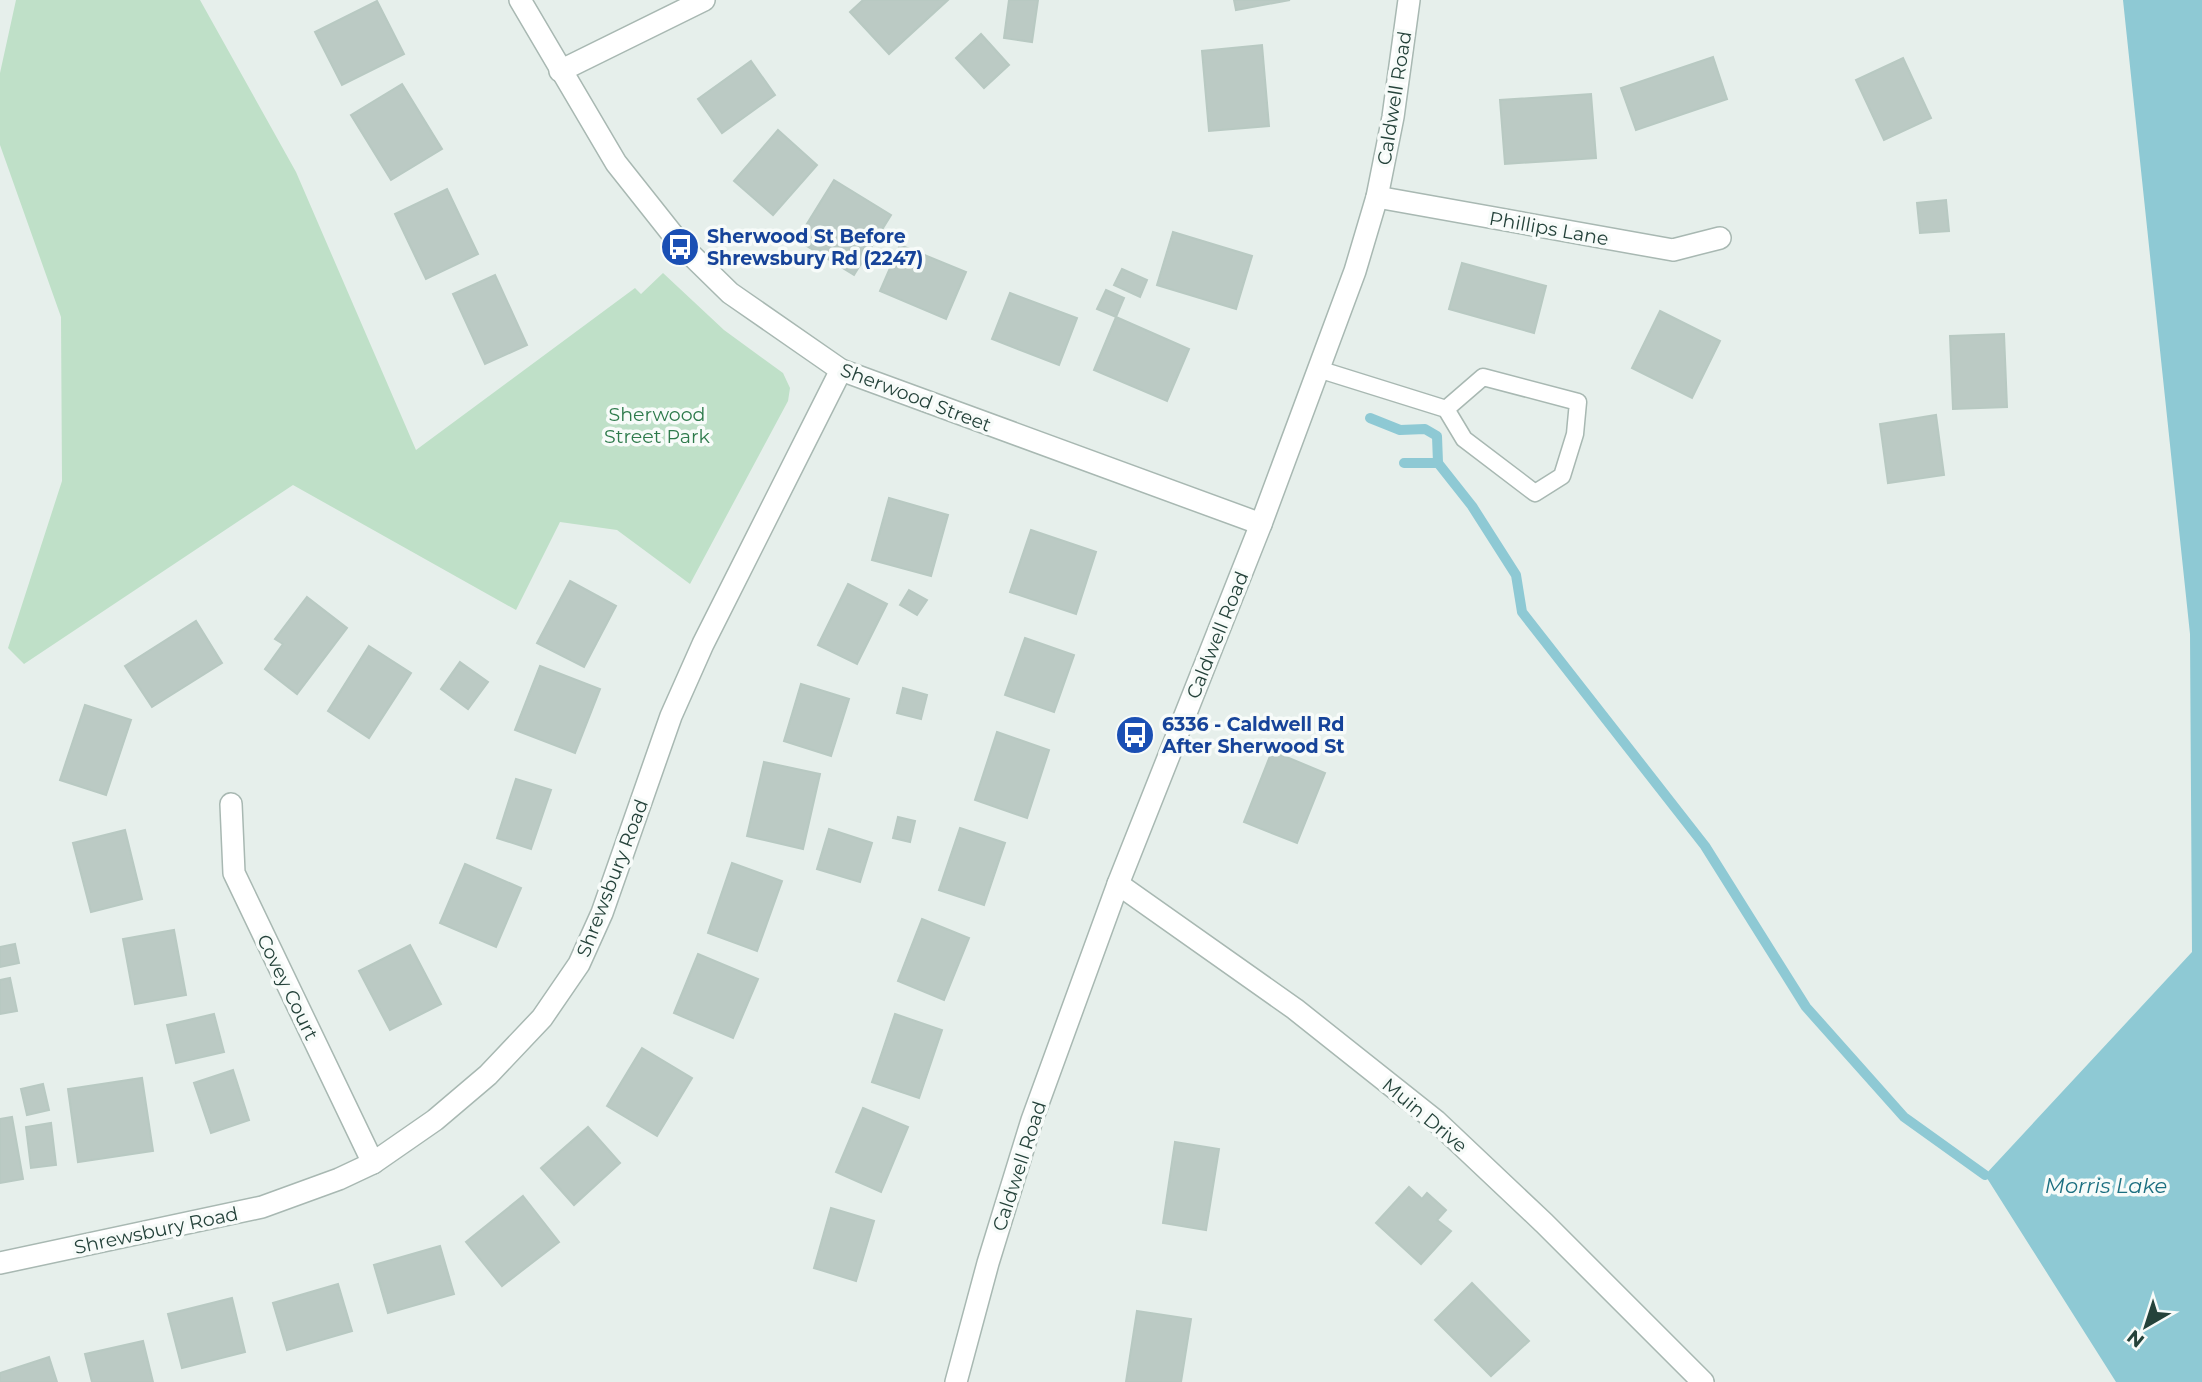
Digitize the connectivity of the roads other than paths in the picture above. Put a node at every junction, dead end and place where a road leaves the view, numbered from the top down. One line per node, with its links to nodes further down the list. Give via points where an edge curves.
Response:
1 (520, 0): 4 (street, Sherwood Street)
2 (704, 0): 4 (street)
3 (1409, 0): 5 (street, Caldwell Road)
4 (560, 71): 8 (street, Sherwood Street, via 616,163 681,245 730,293)
5 (1377, 197): 6 (street, Phillips Lane, via 1673,250); 7 (street, Caldwell Road)
6 (1720, 238)
7 (1318, 369): 9 (lane); 10 (street, Caldwell Road)
8 (841, 370): 10 (street, Sherwood Street); 13 (street, Shrewsbury Road, via 676,704 602,913 579,964 542,1018 488,1075 435,1121)
9 (1446, 409): 9 (lane, via 1464,439 1535,493 1562,476 1578,402 1483,377)
10 (1261, 524): 12 (street, Caldwell Road)
11 (230, 803): 13 (street, Covey Court, via 234,873)
12 (1118, 884): 15 (street, Caldwell Road, via 1032,1120); 16 (street, Muin Drive, via 1295,1009 1436,1121)
13 (373, 1163): 14 (street, Shrewsbury Road, via 262,1207)
14 (0, 1264)
15 (956, 1382)
16 (1703, 1382)

